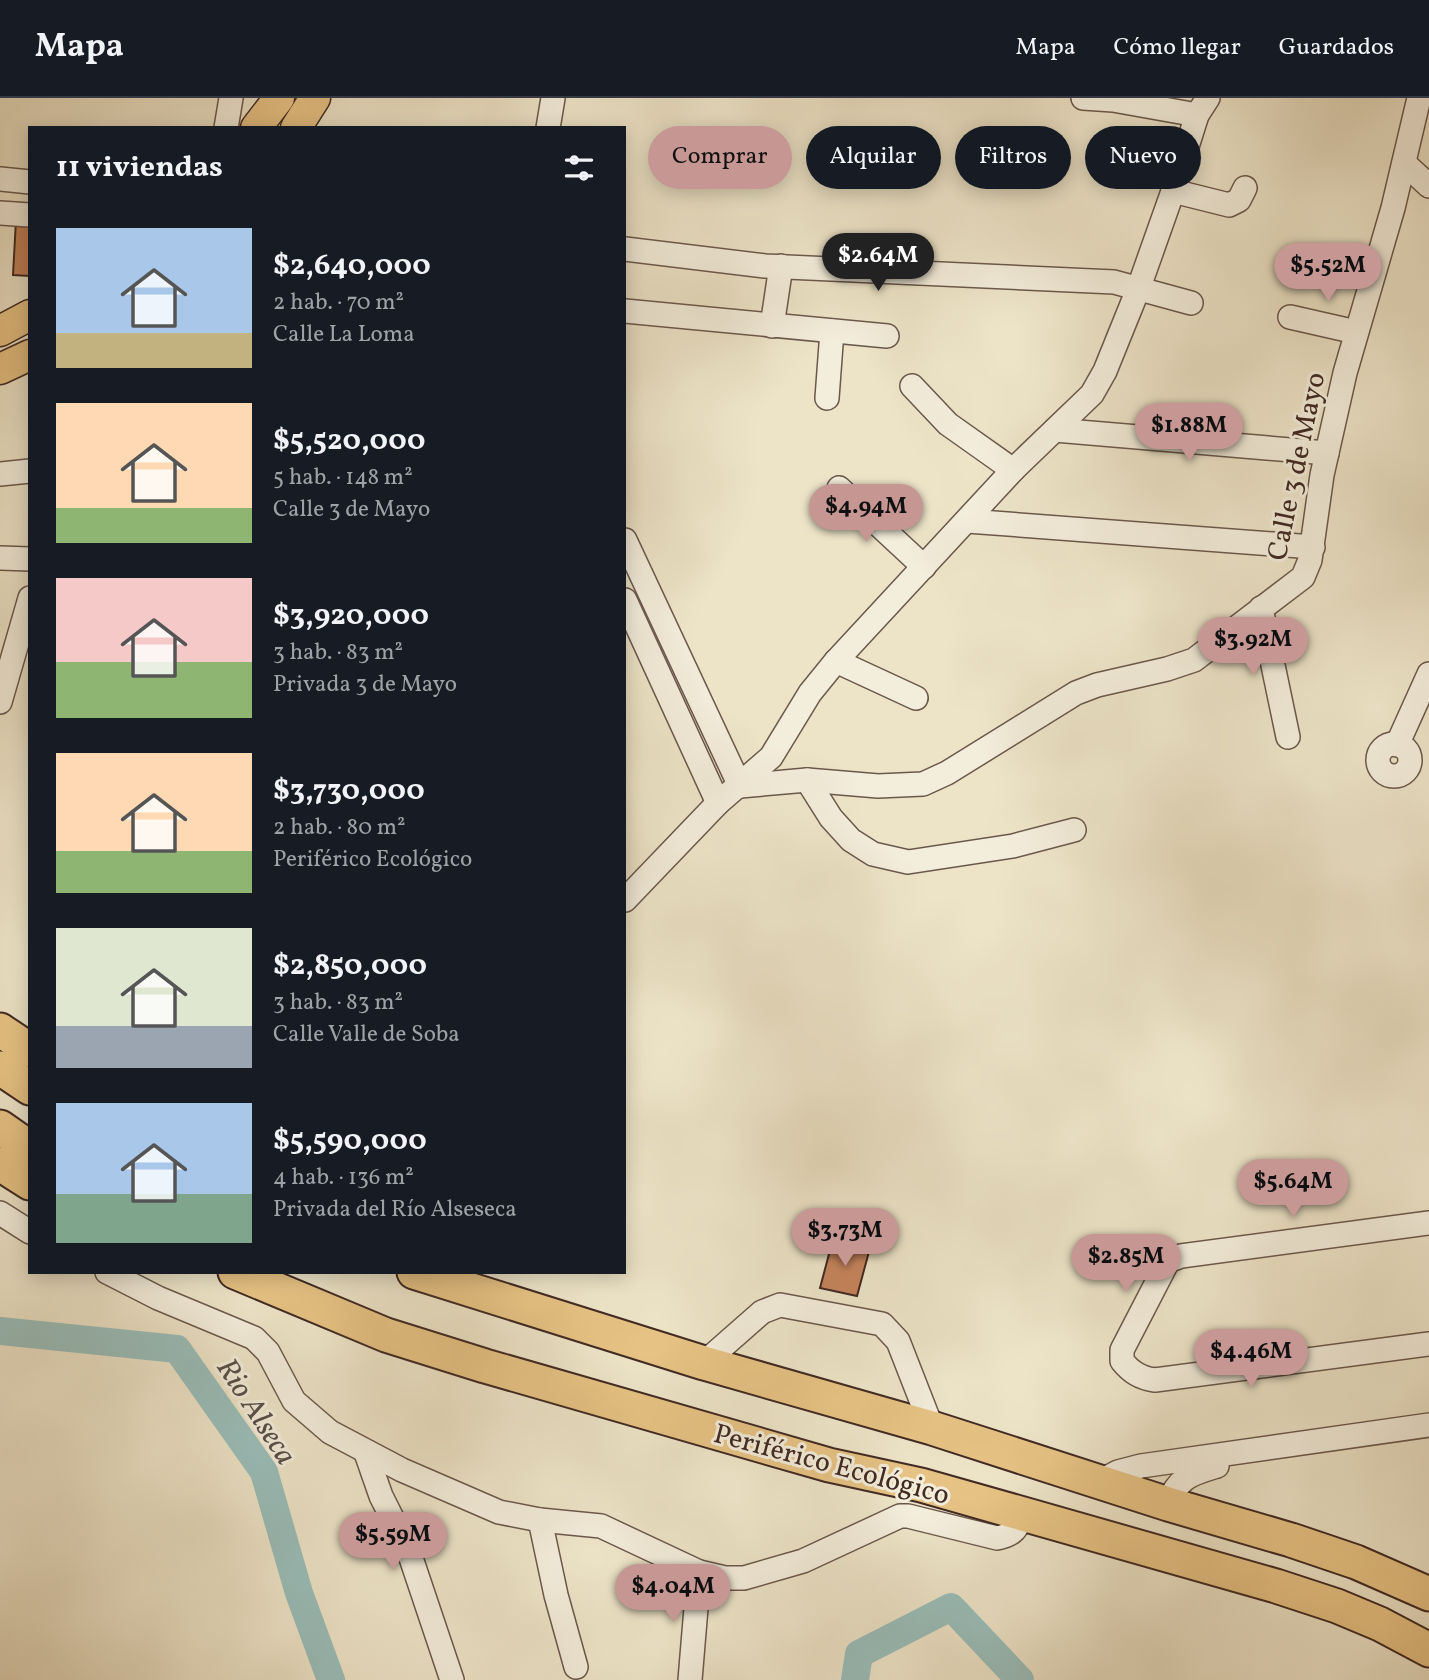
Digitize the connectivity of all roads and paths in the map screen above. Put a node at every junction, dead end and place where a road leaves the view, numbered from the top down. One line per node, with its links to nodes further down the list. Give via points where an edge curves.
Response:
1 (231, 98): 10 (street)
2 (279, 98): 11 (main road)
3 (291, 98): 12 (street)
4 (304, 98): 13 (street)
5 (315, 98): 14 (main road)
6 (553, 98): 15 (street)
7 (1083, 98): 9 (street)
8 (1419, 98): 16 (street, Calle 3 de Mayo)
9 (1203, 106): 21 (street)
10 (226, 126)
11 (258, 126)
12 (271, 126)
13 (285, 126)
14 (297, 126)
15 (548, 126)
16 (1404, 163): 19 (street); 35 (street, Calle 3 de Mayo)
17 (0, 179): 18 (street)
18 (28, 182)
19 (1429, 187)
20 (1245, 188): 21 (street, via 1239,200 1229,205)
21 (1173, 191): 26 (street)
22 (0, 213): 23 (street)
23 (28, 215)
24 (626, 249): 25 (street)
25 (780, 266): 26 (street, via 1030,276); 31 (street)
26 (1139, 287): 27 (street); 44 (street, via 1099,384)
27 (1191, 303)
28 (626, 311): 31 (street)
29 (28, 315): 33 (main road)
30 (1290, 317): 35 (street)
31 (772, 326): 34 (street)
32 (28, 330): 38 (street)
33 (0, 331)
34 (832, 331): 36 (street); 43 (street)
35 (1356, 332): 45 (street, Calle 3 de Mayo)
36 (887, 335)
37 (28, 343): 40 (street)
38 (0, 345)
39 (28, 356): 41 (main road)
40 (0, 357)
41 (0, 369)
42 (912, 386): 46 (street, via 948,424)
43 (827, 398)
44 (1055, 430): 45 (street); 46 (street)
45 (1327, 453): 52 (street, Calle 3 de Mayo)
46 (1013, 470): 50 (street)
47 (28, 471): 48 (street)
48 (0, 474)
49 (838, 488): 55 (street)
50 (967, 521): 52 (street); 55 (street)
51 (626, 542): 59 (street)
52 (1312, 547): 58 (street, Calle 3 de Mayo, via 1303,577)
53 (0, 558): 54 (street)
54 (28, 559)
55 (924, 567): 60 (street)
56 (626, 602): 61 (street)
57 (28, 605): 64 (street)
58 (1261, 608): 66 (street); 67 (street, Calle 3 de Mayo, via 1194,660 1076,693 930,781 878,786)
59 (681, 661): 61 (street); 68 (street)
60 (836, 661): 63 (street); 68 (street, via 771,757)
61 (658, 672): 69 (street)
62 (1429, 674): 65 (street, via 1403,751)
63 (916, 698)
64 (0, 702)
65 (1429, 711)
66 (1288, 737)
67 (807, 780): 68 (street, Calle 3 de Mayo); 70 (street, via 850,840 873,854 908,862 1013,846)
68 (740, 786): 69 (street)
69 (718, 803): 71 (street)
70 (1074, 830)
71 (626, 899)
72 (0, 1030): 73 (highway)
73 (28, 1049)
74 (0, 1068): 75 (highway)
75 (28, 1087)
76 (0, 1127): 77 (highway)
77 (28, 1147)
78 (0, 1164): 79 (highway)
79 (28, 1182)
80 (0, 1213): 82 (street)
81 (1429, 1223): 86 (street, via 1168,1261 1122,1350 1122,1361 1129,1370 1155,1380)
82 (28, 1231)
83 (111, 1274): 91 (street, via 254,1338 268,1352 304,1412)
84 (238, 1274): 94 (highway, Periférico Ecológico, via 386,1335 485,1366 829,1465)
85 (420, 1274): 87 (highway, Periférico Ecológico)
86 (1429, 1344)
87 (705, 1363): 89 (highway, Periférico Ecológico); 89 (street, via 762,1312 780,1305 882,1324 898,1341)
88 (1429, 1425): 90 (street)
89 (932, 1428): 92 (highway, Periférico Ecológico)
90 (1269, 1448): 92 (street, via 1141,1466); 93 (street, via 1188,1476 1177,1484)
91 (366, 1452): 95 (street, via 490,1508); 100 (street, via 381,1496 409,1552)
92 (1101, 1482): 93 (highway, Periférico Ecológico)
93 (1168, 1504): 97 (highway, Periférico Ecológico, via 1304,1544)
94 (1022, 1513): 96 (street, via 1009,1535 997,1538 900,1516 803,1561 768,1572 725,1578); 98 (highway, Periférico Ecológico, via 1337,1606)
95 (540, 1520): 96 (street, via 601,1526); 99 (street)
96 (699, 1572): 101 (street)
97 (1429, 1594)
98 (1429, 1650)
99 (576, 1667)
100 (452, 1680)
101 (690, 1680)

